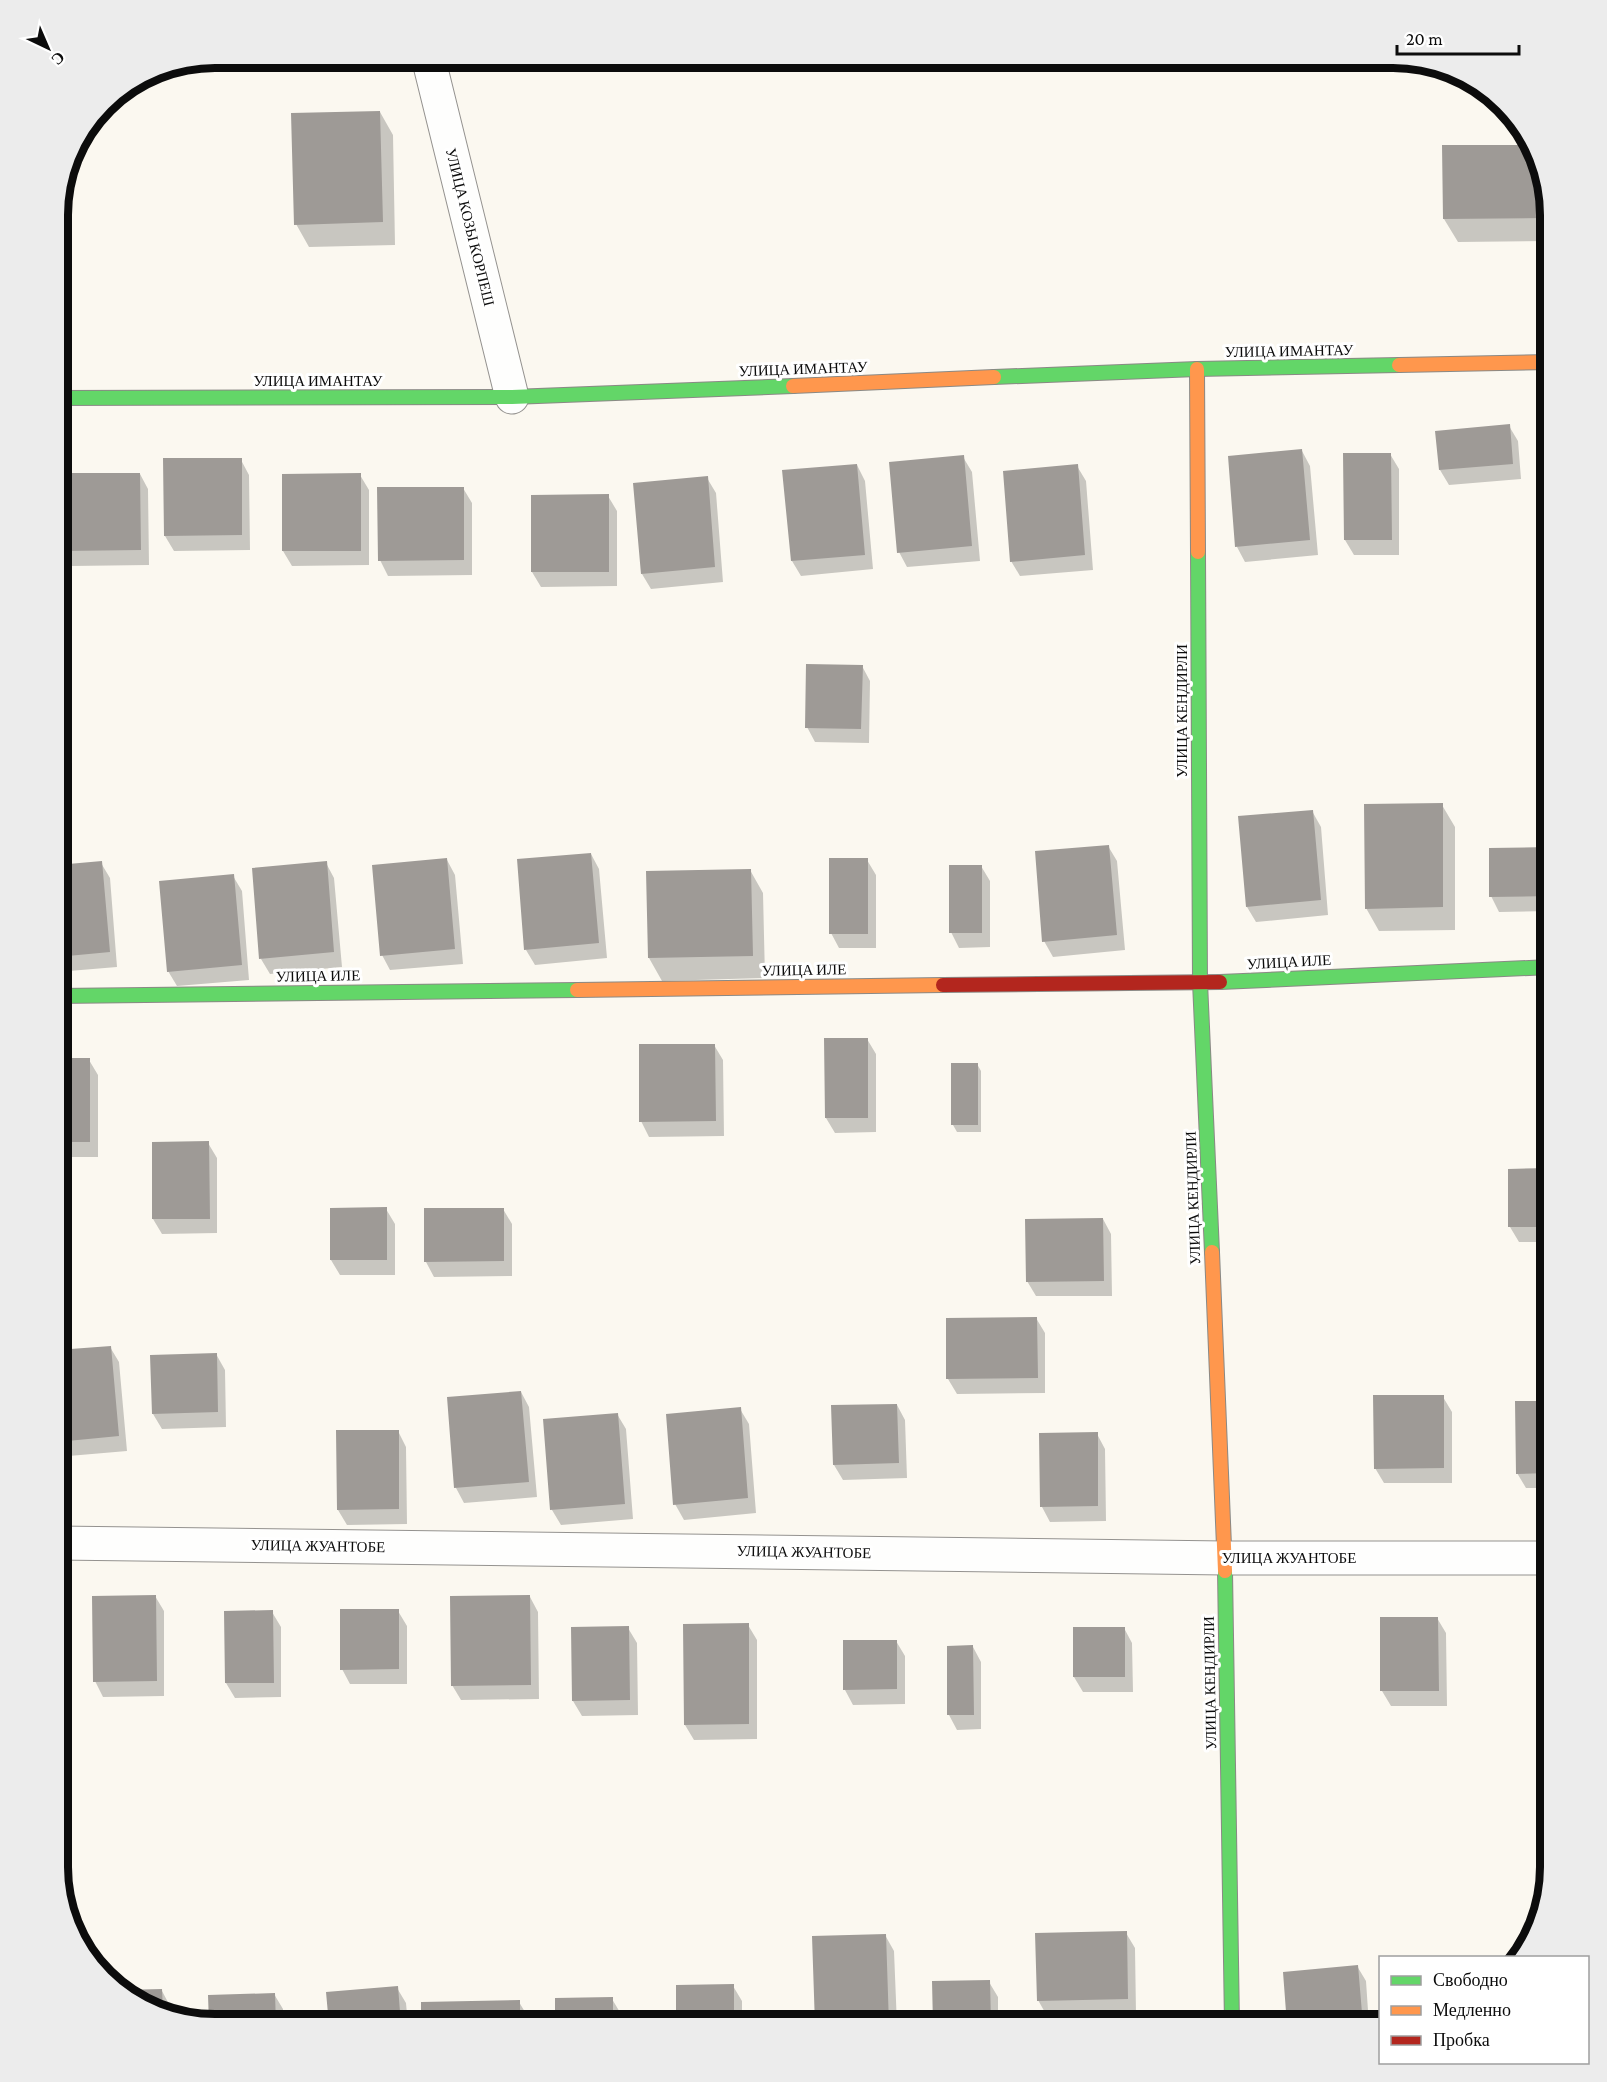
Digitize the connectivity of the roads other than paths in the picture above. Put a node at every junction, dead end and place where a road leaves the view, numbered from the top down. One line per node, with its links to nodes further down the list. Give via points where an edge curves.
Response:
1 (431, 67): 4 (street, УЛИЦА КОЗЫ КОРПЕШ)
2 (1540, 362): 3 (street, УЛИЦА ИМАНТАУ)
3 (1197, 369): 4 (street, УЛИЦА ИМАНТАУ); 7 (street, УЛИЦА КЕНДИРЛИ)
4 (512, 397): 5 (street, УЛИЦА ИМАНТАУ)
5 (68, 398)
6 (1540, 967): 7 (street, УЛИЦА ИЛЕ)
7 (1200, 982): 8 (street, УЛИЦА ИЛЕ); 10 (street, УЛИЦА КЕНДИРЛИ)
8 (68, 996)
9 (68, 1543): 10 (street, УЛИЦА ЖУАНТОБЕ)
10 (1225, 1558): 11 (street, УЛИЦА ЖУАНТОБЕ); 12 (street, УЛИЦА КЕНДИРЛИ)
11 (1540, 1558)
12 (1232, 2015)

